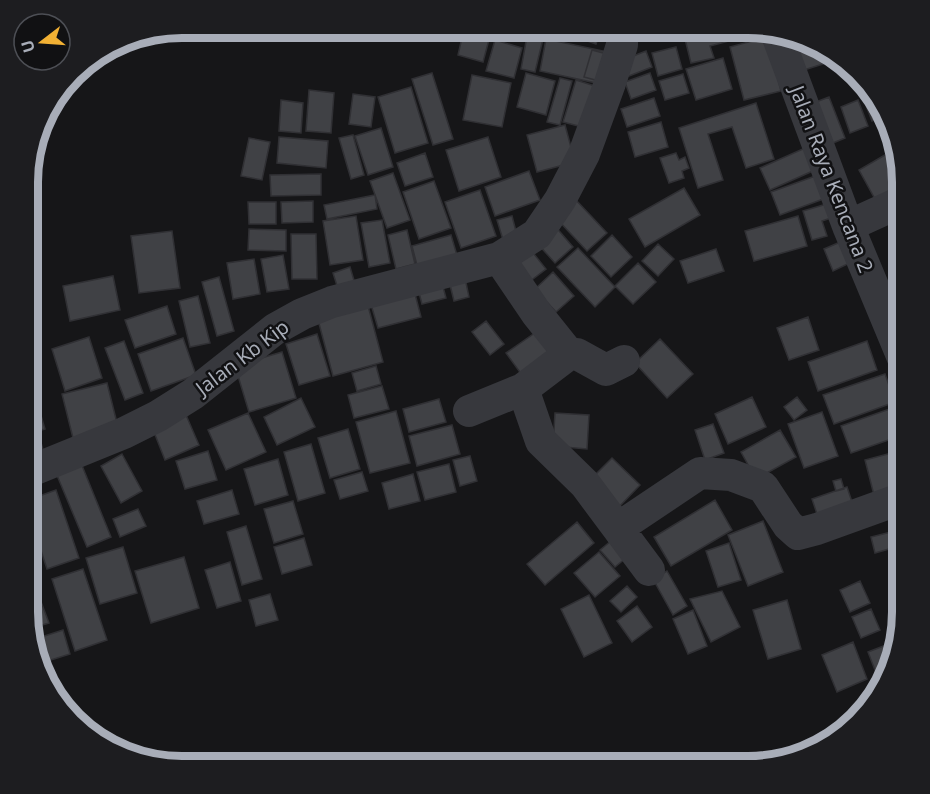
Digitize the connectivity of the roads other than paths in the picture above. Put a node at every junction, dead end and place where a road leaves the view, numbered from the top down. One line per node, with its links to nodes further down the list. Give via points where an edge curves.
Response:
1 (622, 38): 5 (street, Jalan Kb Kip, via 610,83 573,178 537,234)
2 (779, 41): 4 (street, Jalan Raya Kencana 2)
3 (892, 206): 4 (street)
4 (848, 226): 6 (street, Jalan Raya Kencana 2)
5 (499, 258): 7 (street); 11 (street, Jalan Kb Kip, via 332,302 302,314 274,329 194,394 158,416)
6 (892, 332)
7 (569, 354): 8 (street, via 578,354 606,370); 9 (street)
8 (624, 361)
9 (523, 388): 10 (street); 13 (street, via 541,441 585,484)
10 (469, 411)
11 (38, 468)
12 (892, 502): 13 (street, via 798,534 763,487 731,475 700,473)
13 (618, 528): 14 (street)
14 (649, 570)

